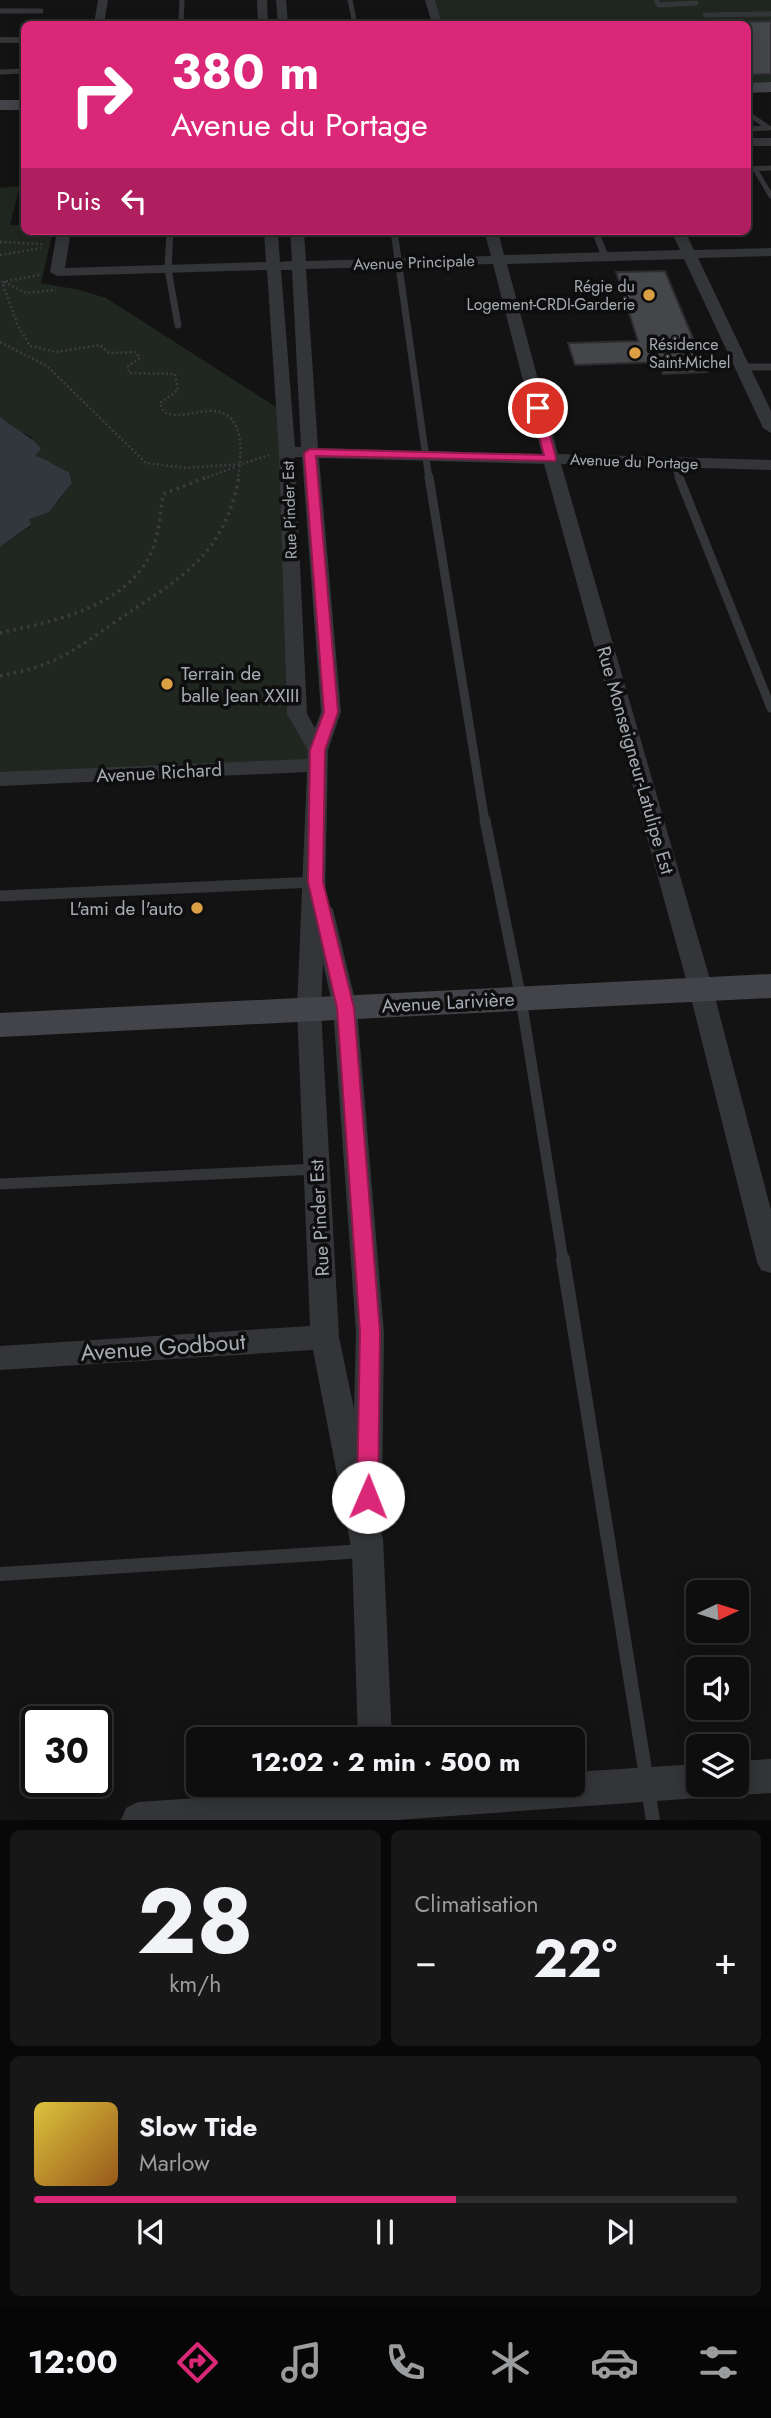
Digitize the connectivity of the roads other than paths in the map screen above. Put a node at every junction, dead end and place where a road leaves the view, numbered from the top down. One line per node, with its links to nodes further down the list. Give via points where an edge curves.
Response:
1 (103, 0): 12 (street)
2 (182, 0): 13 (lane)
3 (262, 0): 14 (street)
4 (281, 0): 15 (street)
5 (350, 0): 16 (lane)
6 (430, 0): 17 (street)
7 (656, 0): 8 (lane, via 659,5)
8 (696, 4)
9 (0, 11): 10 (lane)
10 (41, 11)
11 (771, 14): 18 (lane, via 704,14)
12 (100, 21)
13 (181, 21)
14 (263, 21)
15 (283, 21)
16 (354, 21)
17 (436, 21)
18 (710, 21)
19 (0, 40): 20 (street)
20 (21, 40)
21 (21, 71): 22 (lane)
22 (0, 72)
23 (771, 87): 24 (main road)
24 (751, 88)
25 (21, 105): 26 (main road)
26 (0, 106)
27 (751, 115): 28 (lane, via 769,128)
28 (751, 129)
29 (751, 142): 30 (street)
30 (771, 142)
31 (751, 169): 32 (lane); 33 (lane)
32 (771, 169)
33 (771, 196)
34 (170, 235): 49 (lane)
35 (271, 235): 48 (street, Rue Pinder Est)
36 (297, 235): 47 (street, Rue Pinder Est)
37 (395, 235): 46 (lane)
38 (492, 235): 45 (street, Rue Monseigneur-Latulipe Est)
39 (597, 235): 44 (lane)
40 (680, 235): 43 (street)
41 (63, 238): 49 (street, Avenue Principale, via 57,272)
42 (771, 252): 43 (street, Avenue Principale)
43 (688, 254): 44 (street, Avenue Principale); 51 (street)
44 (606, 256): 45 (street, Avenue Principale)
45 (499, 259): 46 (street, Avenue Principale); 57 (street, Rue Monseigneur-Latulipe Est)
46 (400, 262): 47 (street, Avenue Principale); 56 (lane)
47 (299, 265): 48 (street, Avenue Principale); 55 (street, Rue Pinder Est)
48 (272, 266): 49 (street, Avenue Principale); 54 (street, Rue Pinder Est)
49 (168, 269): 50 (lane)
50 (178, 325)
51 (742, 367): 52 (lane); 53 (street)
52 (771, 367)
53 (771, 428)
54 (287, 452): 55 (street, Avenue du Portage); 61 (street, Rue Pinder Est, via 297,713)
55 (310, 453): 56 (street, Avenue du Portage); 61 (street, Rue Pinder Est, via 331,712)
56 (425, 456): 57 (street, Avenue du Portage); 67 (lane, via 492,862)
57 (551, 458): 58 (street, Avenue du Portage); 66 (street, Rue Monseigneur-Latulipe Est)
58 (673, 462): 59 (street, Avenue du Portage); 60 (lane)
59 (771, 465)
60 (771, 708)
61 (318, 758): 62 (street, Avenue Richard); 63 (street, Rue Pinder Est)
62 (0, 779)
63 (316, 882): 64 (lane); 68 (street, Rue Pinder Est); 69 (street, Rue Pinder Est)
64 (0, 896)
65 (771, 986): 66 (main road, Avenue Larivière)
66 (701, 990): 67 (main road, Avenue Larivière); 73 (street, Rue Monseigneur-Latulipe Est)
67 (521, 999): 68 (main road, Avenue Larivière); 82 (lane)
68 (345, 1008): 69 (main road, Avenue Larivière); 76 (street, Rue Pinder Est, via 370,1332)
69 (309, 1009): 70 (main road, Avenue Larivière); 71 (street, Rue Pinder Est)
70 (0, 1025)
71 (317, 1169): 72 (lane); 74 (street, Rue Pinder Est)
72 (0, 1184)
73 (771, 1262)
74 (325, 1336): 75 (street, Avenue Godbout); 76 (street, Rue Pinder Est)
75 (0, 1358)
76 (367, 1551): 77 (lane); 78 (street, Rue Pinder Est)
77 (0, 1574)
78 (375, 1727)
79 (771, 1776): 80 (street)
80 (749, 1777)
81 (686, 1782): 82 (street)
82 (646, 1784): 83 (street); 86 (lane)
83 (585, 1786)
84 (349, 1797): 85 (street)
85 (138, 1819)
86 (653, 1819)

